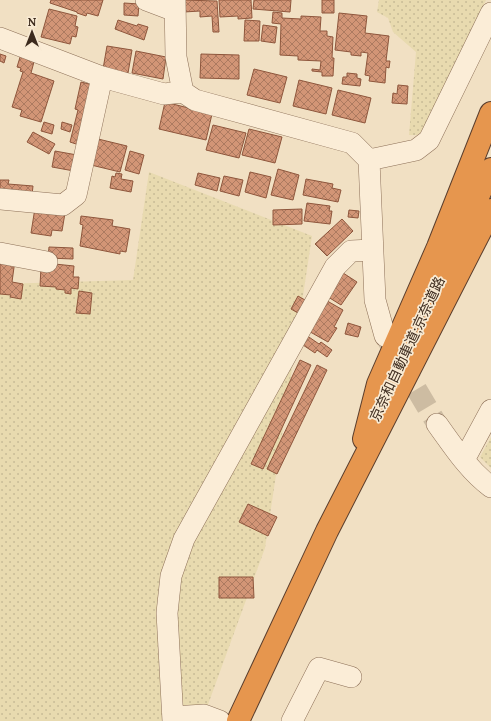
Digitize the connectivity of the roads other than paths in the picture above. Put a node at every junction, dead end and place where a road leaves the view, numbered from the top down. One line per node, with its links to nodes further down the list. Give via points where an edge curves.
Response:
1 (146, 0): 2 (street)
2 (175, 5): 6 (street, via 176,57)
3 (491, 13): 8 (street, via 429,140 416,150)
4 (0, 38): 5 (street)
5 (102, 77): 6 (street, via 164,94); 10 (street, via 76,195 63,205)
6 (183, 92): 8 (street, via 195,100 352,143)
7 (491, 113): 20 (highway, via 438,247 378,384)
8 (369, 160): 13 (street)
9 (491, 169): 20 (highway, 京奈和自動車道;京奈道路)
10 (0, 199)
11 (491, 210): 15 (highway, 京奈和自動車道;京奈道路)
12 (491, 218): 15 (highway)
13 (372, 250): 17 (street, via 375,300); 25 (street, via 351,251 335,267 184,538 171,576 167,613)
14 (0, 253): 16 (street)
15 (467, 258): 23 (highway, 京奈和自動車道;京奈道路)
16 (47, 262)
17 (385, 336)
18 (491, 410): 21 (street)
19 (437, 424): 21 (street)
20 (362, 446): 23 (highway, 京奈和自動車道;京奈道路)
21 (464, 460): 22 (street)
22 (491, 487)
23 (327, 531): 27 (highway, 京奈和自動車道;京奈道路)
24 (351, 677): 28 (street, via 319,668)
25 (173, 719): 26 (street, via 204,715)
26 (220, 721)
27 (238, 721)
28 (292, 721)

